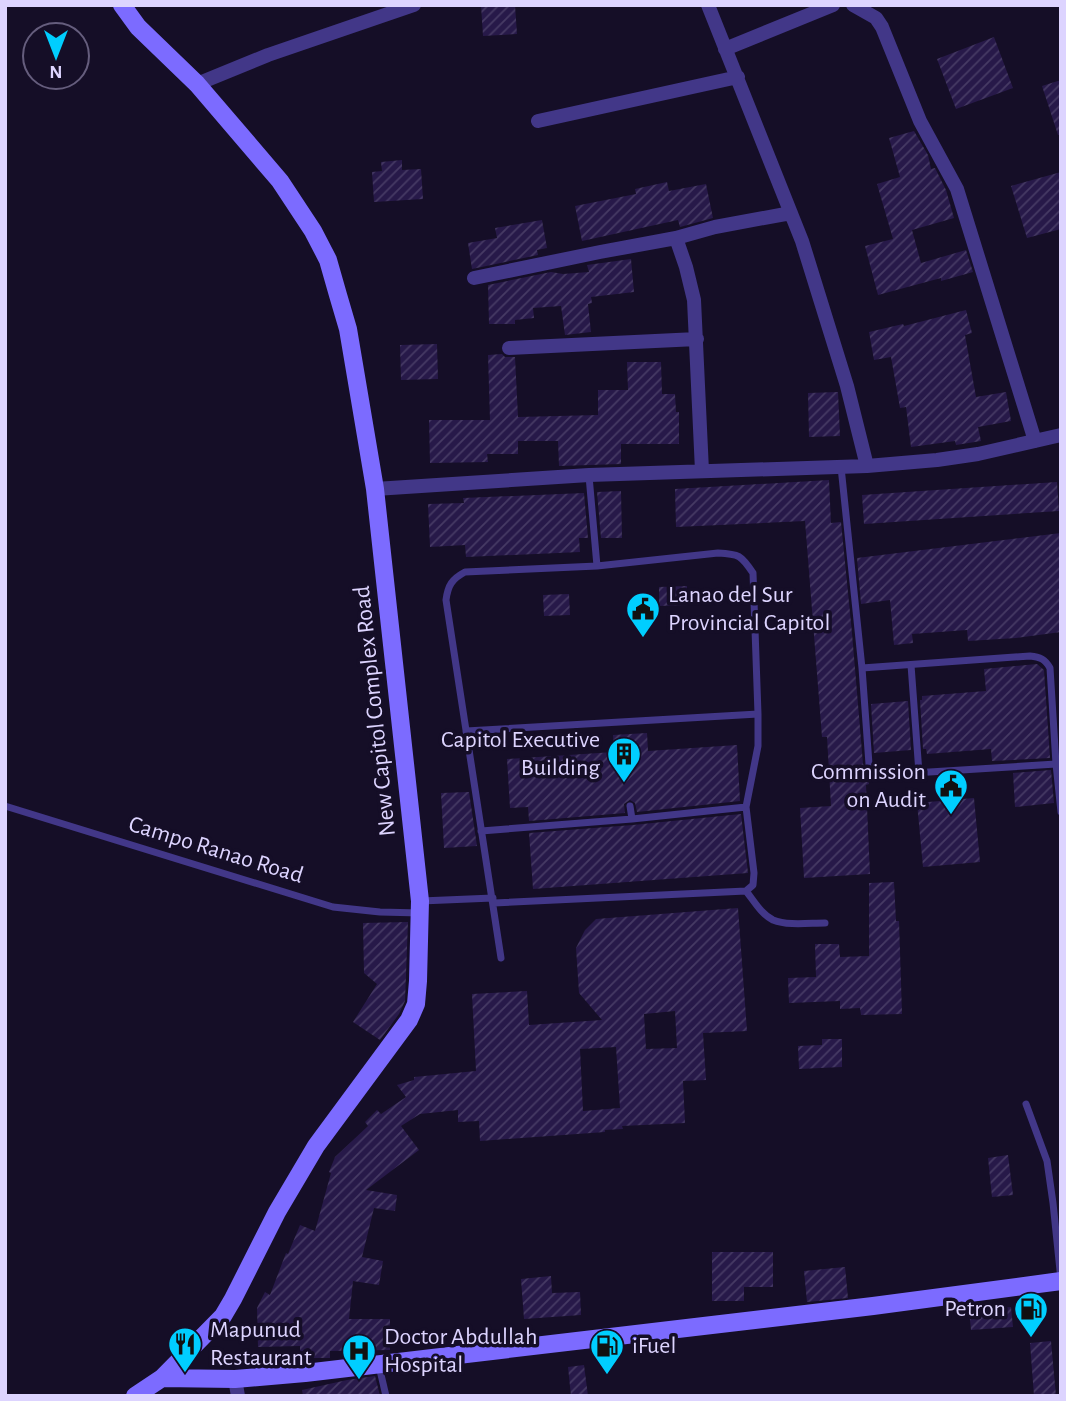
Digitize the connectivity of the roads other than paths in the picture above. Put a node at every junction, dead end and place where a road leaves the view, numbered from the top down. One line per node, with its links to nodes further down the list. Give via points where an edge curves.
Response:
1 (122, 5): 8 (main road, New Capitol Complex Road, via 138,27)
2 (414, 5): 8 (street)
3 (708, 5): 6 (street)
4 (833, 5): 6 (street)
5 (853, 5): 16 (street, via 876,18 882,27 920,121 957,189)
6 (725, 49): 7 (street)
7 (738, 77): 9 (street); 10 (street)
8 (197, 83): 21 (main road, New Capitol Complex Road, via 280,181 328,260 348,329)
9 (538, 121)
10 (791, 213): 11 (street); 18 (street, via 844,375)
11 (676, 238): 12 (street); 13 (street, via 694,300)
12 (474, 278)
13 (697, 339): 14 (street); 19 (street)
14 (509, 348)
15 (1061, 435): 16 (street)
16 (1035, 441): 18 (street, via 978,454)
17 (841, 466): 18 (street); 19 (street); 24 (lane)
18 (867, 466)
19 (702, 471): 20 (street)
20 (589, 475): 21 (street); 22 (lane)
21 (375, 489): 39 (main road, New Capitol Complex Road)
22 (597, 566): 25 (lane, via 718,553 736,554 746,562 753,573); 27 (lane, via 465,572 455,577 446,600)
23 (911, 665): 24 (lane); 29 (lane, via 1040,657 1050,668); 30 (lane)
24 (862, 668): 30 (lane, via 869,764 881,775)
25 (758, 714): 26 (lane); 33 (lane, via 758,746)
26 (623, 723): 27 (lane); 28 (lane)
27 (466, 731): 36 (lane)
28 (624, 734)
29 (1056, 764): 30 (lane); 34 (lane)
30 (919, 773)
31 (5, 806): 39 (lane, Campo Ranao Road, via 333,906 380,912)
32 (630, 806): 35 (lane)
33 (746, 807): 35 (lane); 37 (lane, via 754,873 753,885)
34 (1061, 812)
35 (632, 819): 36 (lane)
36 (481, 831): 38 (lane)
37 (746, 891): 38 (lane, Campo Ranao Road); 40 (lane, via 773,920)
38 (493, 900): 39 (lane, Campo Ranao Road); 41 (lane)
39 (420, 907): 45 (main road, New Capitol Complex Road, via 416,1004 409,1020 316,1146 223,1316)
40 (825, 923)
41 (501, 958)
42 (1026, 1104): 43 (lane, via 1047,1161)
43 (1061, 1281): 44 (main road)
44 (379, 1364): 46 (main road); 48 (lane)
45 (162, 1378): 46 (main road); 47 (main road, New Capitol Complex Road)
46 (237, 1388)
47 (135, 1396)
48 (386, 1396)

